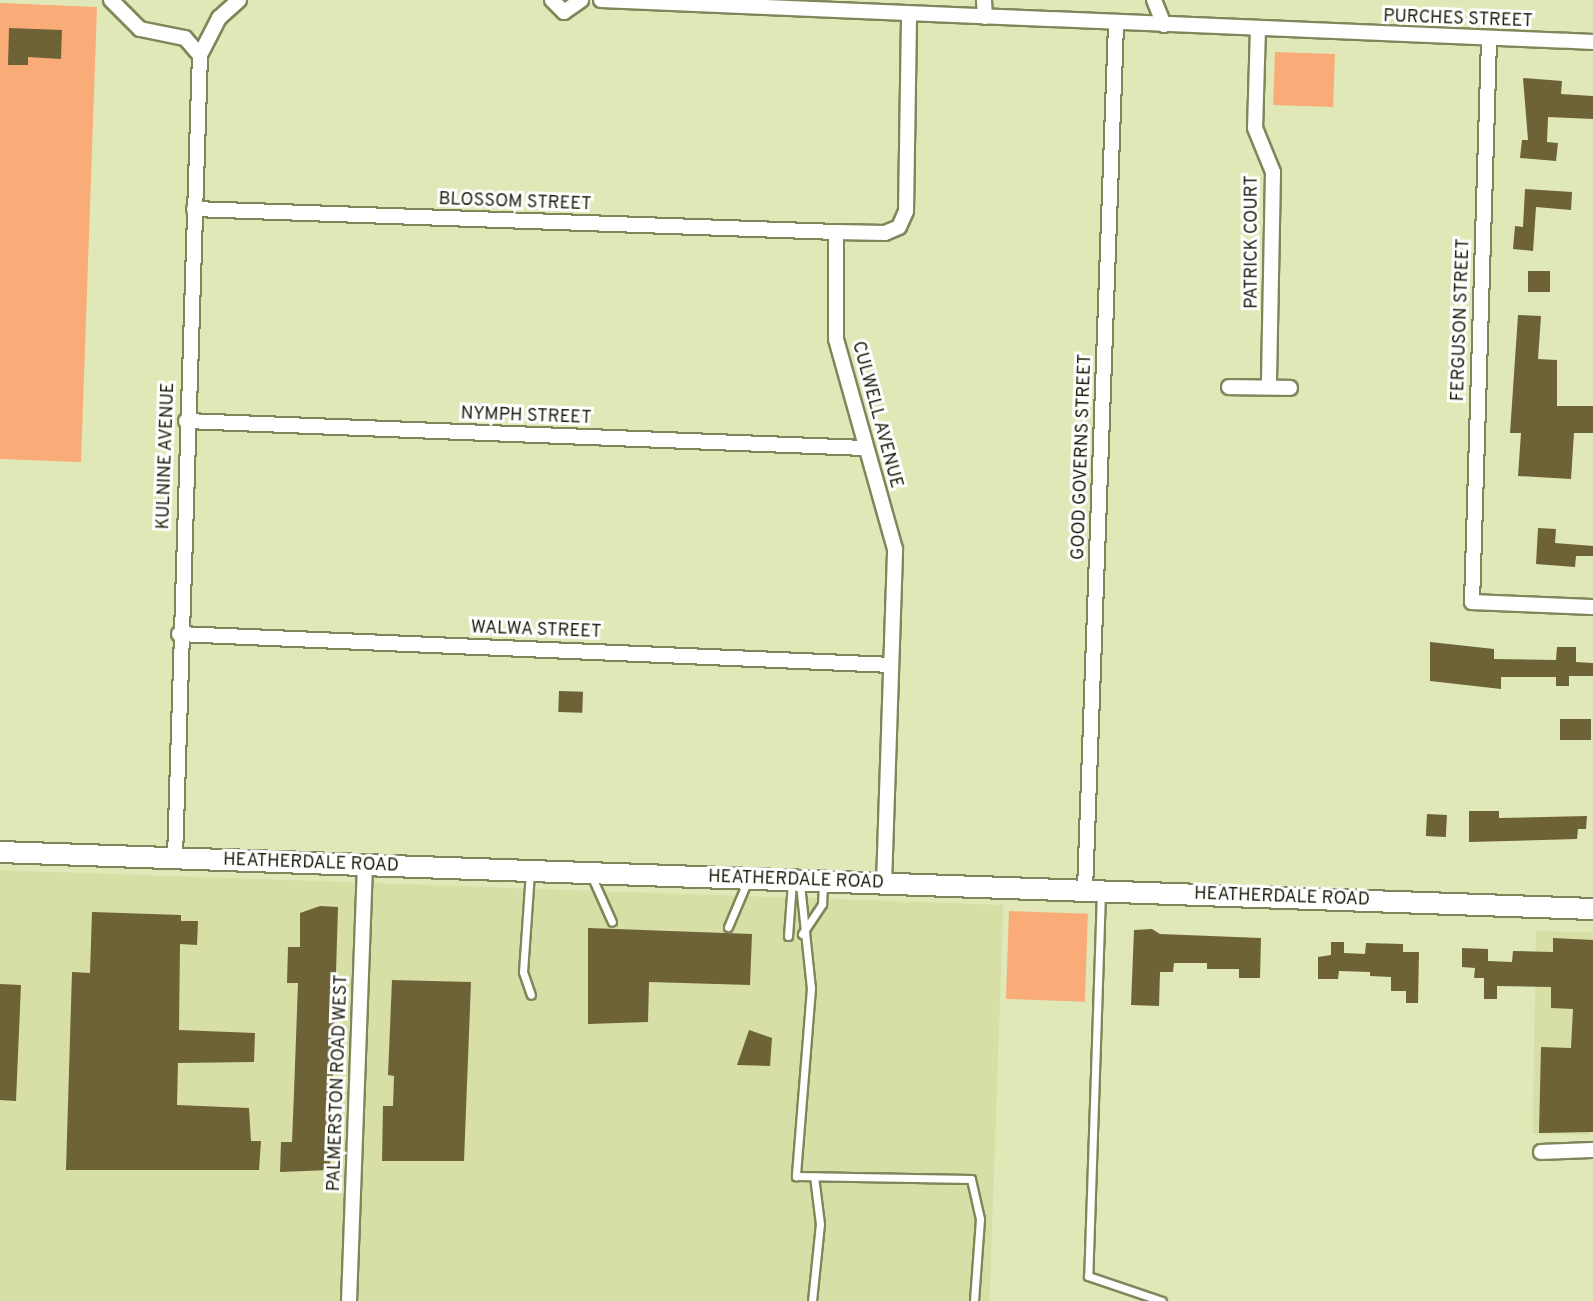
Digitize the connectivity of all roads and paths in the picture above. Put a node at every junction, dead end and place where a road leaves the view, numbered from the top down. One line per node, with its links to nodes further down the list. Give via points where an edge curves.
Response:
1 (111, 0): 15 (street, via 140,29 185,38)
2 (239, 0): 15 (street, KULNINE AVENUE, via 219,18)
3 (552, 0): 4 (street, via 569,12)
4 (581, 0)
5 (602, 0): 8 (street, PURCHES STREET)
6 (984, 0): 9 (street)
7 (1154, 0): 11 (street)
8 (909, 14): 9 (street, PURCHES STREET); 17 (street, via 906,211 899,227 885,233)
9 (985, 17): 10 (street, PURCHES STREET)
10 (1116, 24): 11 (street, PURCHES STREET); 35 (street, GOOD GOVERNS STREET)
11 (1164, 25): 12 (street, PURCHES STREET)
12 (1258, 28): 13 (street, PURCHES STREET); 19 (street, PATRICK COURT, via 1255,128 1273,172)
13 (1489, 40): 14 (street, PURCHES STREET); 23 (street, FERGUSON STREET, via 1472,602)
14 (1593, 42)
15 (200, 55): 16 (street, KULNINE AVENUE)
16 (194, 209): 17 (street, BLOSSOM STREET); 21 (street, KULNINE AVENUE)
17 (836, 232): 22 (street, CULWELL AVENUE, via 836,339)
18 (1229, 387): 19 (street)
19 (1269, 387): 20 (street)
20 (1290, 388)
21 (186, 421): 22 (street, NYMPH STREET); 24 (street, KULNINE AVENUE)
22 (865, 448): 25 (street, CULWELL AVENUE, via 895,549)
23 (1593, 607)
24 (179, 634): 25 (street, WALWA STREET); 27 (street, KULNINE AVENUE)
25 (891, 665): 34 (street, CULWELL AVENUE)
26 (0, 852): 27 (main road, HEATHERDALE ROAD)
27 (176, 858): 28 (main road, HEATHERDALE ROAD)
28 (365, 866): 29 (main road, HEATHERDALE ROAD); 45 (street, PALMERSTON ROAD WEST)
29 (530, 872): 30 (main road, HEATHERDALE ROAD); 41 (lane, via 523,972)
30 (590, 874): 31 (main road, HEATHERDALE ROAD); 37 (lane)
31 (748, 880): 32 (main road, HEATHERDALE ROAD); 38 (lane)
32 (796, 881): 33 (main road, HEATHERDALE ROAD); 39 (lane); 40 (lane)
33 (823, 883): 34 (main road, HEATHERDALE ROAD); 39 (lane, via 822,904)
34 (884, 884): 35 (main road, HEATHERDALE ROAD)
35 (1093, 891): 36 (main road, HEATHERDALE ROAD); 48 (lane, via 1088,1276)
36 (1593, 909)
37 (612, 922)
38 (728, 927)
39 (802, 934): 44 (lane, via 811,988 796,1176)
40 (788, 936)
41 (531, 995)
42 (1593, 1150): 43 (street)
43 (1541, 1152)
44 (814, 1176): 46 (lane, via 820,1224); 47 (lane, via 971,1179 980,1219)
45 (349, 1301)
46 (812, 1301)
47 (974, 1301)
48 (1162, 1301)

